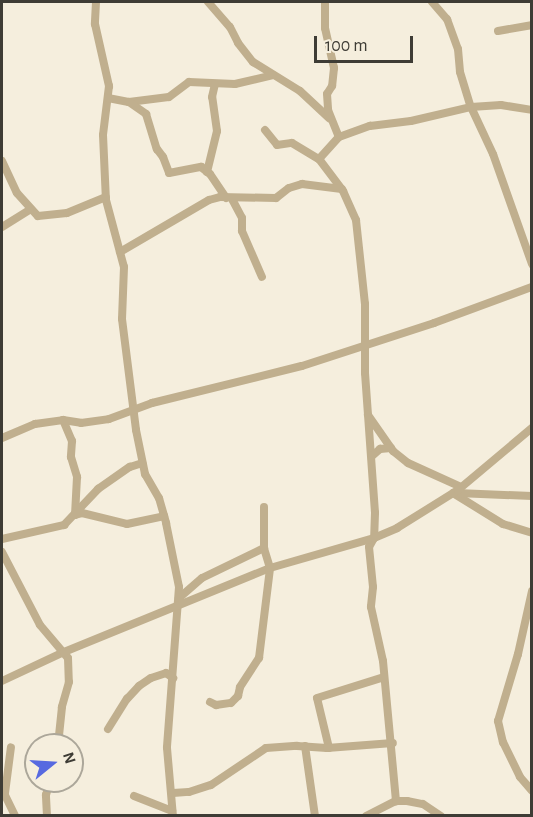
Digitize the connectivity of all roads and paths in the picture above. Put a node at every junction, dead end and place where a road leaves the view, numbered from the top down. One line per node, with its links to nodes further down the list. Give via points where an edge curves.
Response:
1 (96, 2): 9 (street, via 95,24 107,67)
2 (208, 2): 7 (street, via 253,62)
3 (326, 2): 13 (street, via 326,28 334,68 327,96)
4 (432, 2): 11 (street, via 447,19)
5 (531, 25): 6 (street)
6 (498, 31)
7 (273, 75): 8 (street, via 235,84); 13 (street, via 300,91)
8 (215, 84): 10 (street, via 189,82 169,98); 18 (street, via 212,97 217,131)
9 (108, 98): 10 (street); 20 (street, via 103,135)
10 (129, 102): 18 (street, via 146,114 169,173 193,167)
11 (471, 107): 12 (street, via 501,105); 15 (street, via 370,126); 25 (street, via 493,154)
12 (531, 110)
13 (329, 118): 15 (street)
14 (265, 130): 16 (street, via 277,145 292,143)
15 (339, 137): 16 (street)
16 (320, 159): 19 (street)
17 (2, 161): 22 (street)
18 (207, 172): 21 (street)
19 (342, 189): 21 (street, via 302,184 276,198); 28 (street, via 356,220)
20 (106, 197): 22 (street, via 67,213 38,216); 24 (street)
21 (229, 198): 24 (street, via 209,200); 26 (street, via 242,218 242,231)
22 (29, 210): 23 (street)
23 (2, 227)
24 (120, 252): 29 (street, via 125,279 122,319)
25 (531, 264)
26 (262, 278)
27 (531, 287): 28 (street)
28 (365, 344): 29 (street, via 302,366 152,403); 30 (street)
29 (134, 411): 31 (street, via 91,423); 36 (street)
30 (368, 414): 34 (street); 35 (street)
31 (63, 420): 33 (street, via 35,424); 41 (street, via 72,441 71,457 77,477)
32 (531, 428): 37 (street)
33 (2, 438)
34 (391, 448): 35 (street, via 380,449); 37 (street, via 408,463)
35 (372, 456): 44 (street)
36 (142, 463): 41 (street, via 98,489); 42 (street)
37 (461, 488): 38 (street)
38 (453, 493): 39 (street); 43 (street, via 503,524); 44 (street)
39 (531, 496)
40 (264, 507): 46 (street)
41 (75, 515): 42 (street, via 82,513 127,524); 45 (street, via 64,525)
42 (164, 516): 50 (street)
43 (531, 533)
44 (374, 538): 48 (street); 52 (street, via 369,547 371,607)
45 (2, 539)
46 (264, 548): 48 (street); 50 (street, via 202,578)
47 (2, 552): 51 (street, via 40,624)
48 (270, 568): 50 (street); 55 (street, via 259,658 231,703)
49 (531, 591): 63 (street, via 498,722 503,742)
50 (179, 602): 51 (street); 53 (street)
51 (64, 651): 54 (street); 57 (street, via 69,682)
52 (384, 677): 58 (street); 61 (street, via 317,698)
53 (173, 678): 56 (street, via 165,674 139,686); 65 (street, via 167,748)
54 (2, 681)
55 (210, 702)
56 (108, 729)
57 (59, 733)
58 (393, 743): 61 (street); 67 (street)
59 (305, 746): 61 (street); 65 (street, via 266,748 211,784); 71 (street)
60 (11, 747): 62 (street)
61 (329, 748)
62 (3, 791): 69 (street)
63 (531, 791)
64 (47, 793): 70 (street)
65 (173, 793): 68 (street)
66 (134, 796): 68 (street)
67 (396, 801): 72 (street); 73 (street, via 423,804)
68 (173, 813)
69 (15, 816)
70 (47, 816)
71 (315, 816)
72 (366, 816)
73 (441, 816)

